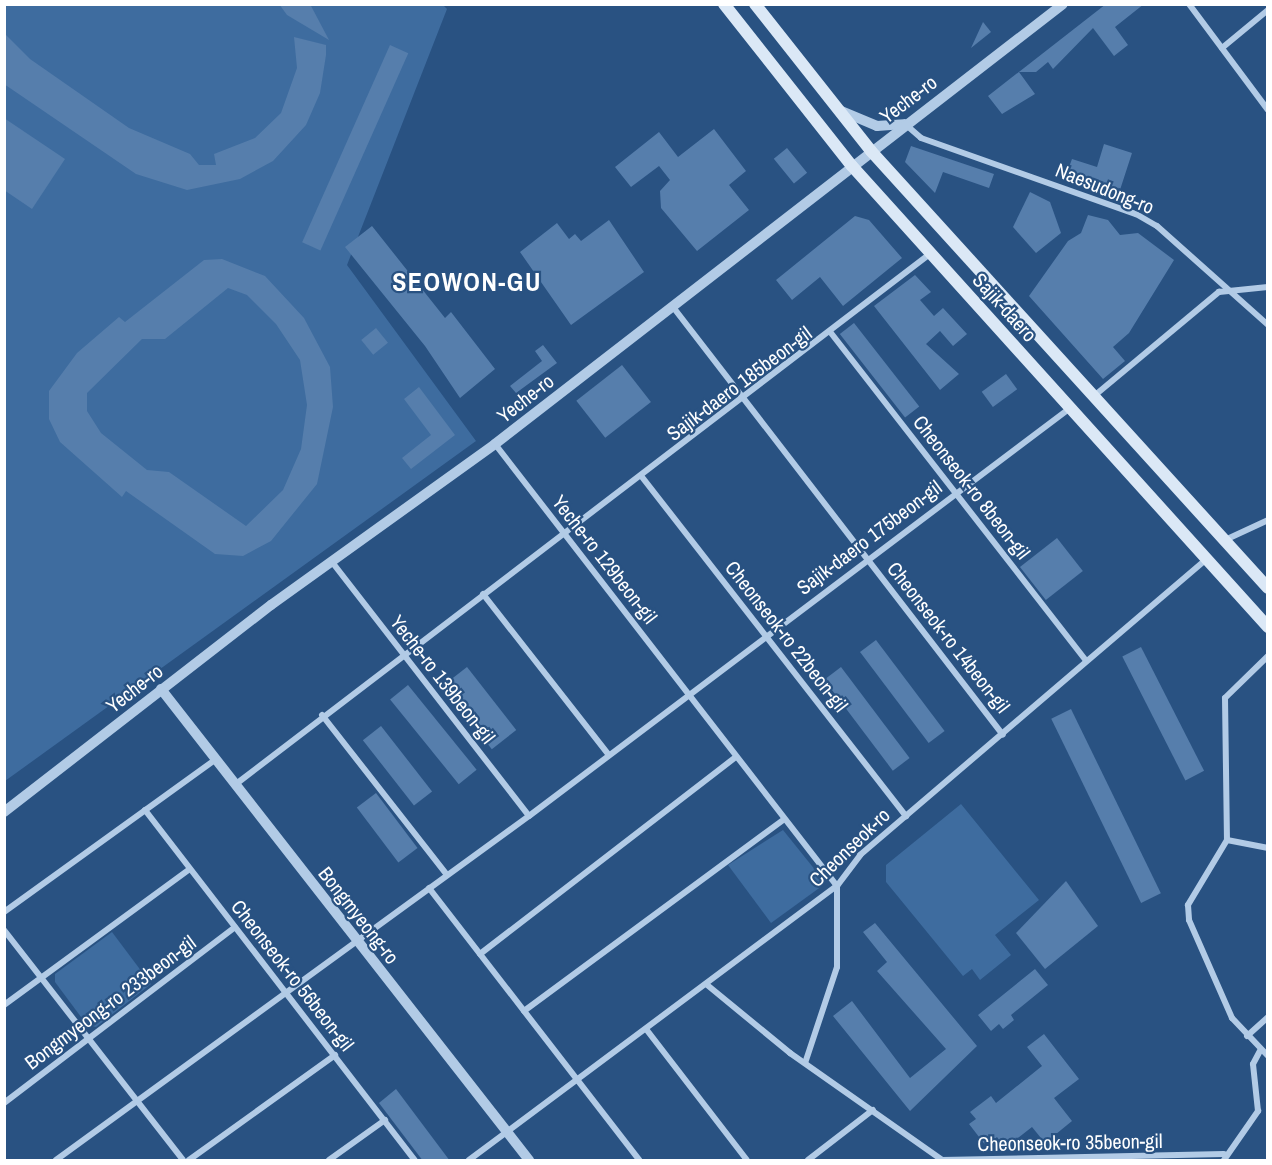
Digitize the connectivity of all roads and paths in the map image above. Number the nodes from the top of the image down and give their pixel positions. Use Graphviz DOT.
graph roads {
  1 [pos="724,4"];
  2 [pos="754,4"];
  3 [pos="1189,4"];
  4 [pos="1061,5"];
  5 [pos="1268,10"];
  6 [pos="1222,48"];
  7 [pos="837,109"];
  8 [pos="1268,110"];
  9 [pos="905,124"];
  10 [pos="871,151"];
  11 [pos="852,166"];
  12 [pos="931,253"];
  13 [pos="1268,287"];
  14 [pos="1233,291"];
  15 [pos="673,307"];
  16 [pos="1268,325"];
  17 [pos="831,333"];
  18 [pos="1094,396"];
  19 [pos="742,399"];
  20 [pos="1070,408"];
  21 [pos="495,444"];
  22 [pos="642,477"];
  23 [pos="955,493"];
  24 [pos="1268,520"];
  25 [pos="564,534"];
  26 [pos="1225,540"];
  27 [pos="868,559"];
  28 [pos="1206,559"];
  29 [pos="332,562"];
  30 [pos="1268,588"];
  31 [pos="483,594"];
  32 [pos="1268,627"];
  33 [pos="766,635"];
  34 [pos="402,653"];
  35 [pos="1268,656"];
  36 [pos="1086,661"];
  37 [pos="161,689"];
  38 [pos="689,694"];
  39 [pos="322,715"];
  40 [pos="1003,735"];
  41 [pos="608,754"];
  42 [pos="736,757"];
  43 [pos="216,759"];
  44 [pos="236,784"];
  45 [pos="145,810"];
  46 [pos="4,812"];
  47 [pos="528,816"];
  48 [pos="906,816"];
  49 [pos="784,819"];
  50 [pos="1227,840"];
  51 [pos="1268,848"];
  52 [pos="190,869"];
  53 [pos="447,875"];
  54 [pos="837,886"];
  55 [pos="429,888"];
  56 [pos="4,912"];
  57 [pos="235,927"];
  58 [pos="4,930"];
  59 [pos="354,940"];
  60 [pos="480,954"];
  61 [pos="41,977"];
  62 [pos="705,984"];
  63 [pos="284,990"];
  64 [pos="4,1005"];
  65 [pos="524,1011"];
  66 [pos="1268,1017"];
  67 [pos="646,1029"];
  68 [pos="1247,1036"];
  69 [pos="89,1038"];
  70 [pos="1260,1051"];
  71 [pos="335,1055"];
  72 [pos="1268,1056"];
  73 [pos="805,1063"];
  74 [pos="577,1080"];
  75 [pos="136,1099"];
  76 [pos="4,1103"];
  77 [pos="873,1110"];
  78 [pos="385,1120"];
  79 [pos="507,1132"];
  80 [pos="1224,1157"];
  81 [pos="1123,1159"];
  82 [pos="942,1160"];
  83 [pos="56,1161"];
  84 [pos="183,1161"];
  85 [pos="189,1161"];
  86 [pos="329,1161"];
  87 [pos="415,1161"];
  88 [pos="469,1161"];
  89 [pos="529,1161"];
  90 [pos="639,1161"];
  91 [pos="747,1161"];
  92 [pos="808,1161"];
  1 -- 11 [label="main road, Sajik-daero"];
  2 -- 7 [label="main road, Sajik-daero"];
  3 -- 6 [label="street"];
  4 -- 9 [label="street, Yeche-ro"];
  5 -- 6 [label="street"];
  6 -- 8 [label="street"];
  7 -- 9 [label="street"];
  7 -- 10 [label="main road, Sajik-daero"];
  9 -- 10 [label="street, Yeche-ro"];
  9 -- 14 [label="street, Naesudong-ro"];
  10 -- 11 [label="street, Yeche-ro"];
  10 -- 18 [label="main road, Sajik-daero"];
  11 -- 12 [label="main road, Sajik-daero"];
  11 -- 15 [label="street, Yeche-ro"];
  12 -- 17 [label="street, Sajik-daero 185beon-gil"];
  12 -- 20 [label="main road, Sajik-daero"];
  13 -- 14 [label="street"];
  14 -- 16 [label="street, Naesudong-ro"];
  14 -- 18 [label="street"];
  15 -- 19 [label="street, Cheonseok-ro 14beon-gil"];
  15 -- 21 [label="street, Yeche-ro"];
  17 -- 19 [label="street, Sajik-daero 185beon-gil"];
  17 -- 23 [label="street, Cheonseok-ro 8beon-gil"];
  18 -- 26 [label="main road, Sajik-daero"];
  19 -- 22 [label="street, Sajik-daero 185beon-gil"];
  19 -- 27 [label="street, Cheonseok-ro 14beon-gil"];
  20 -- 23 [label="street, Sajik-daero 175beon-gil"];
  20 -- 28 [label="main road, Sajik-daero"];
  21 -- 25 [label="street, Yeche-ro 129beon-gil"];
  21 -- 29 [label="street, Yeche-ro"];
  22 -- 25 [label="street, Sajik-daero 185beon-gil"];
  22 -- 33 [label="street, Cheonseok-ro 22beon-gil"];
  23 -- 27 [label="street, Sajik-daero 175beon-gil"];
  23 -- 36 [label="street, Cheonseok-ro 8beon-gil"];
  24 -- 26 [label="street"];
  25 -- 31 [label="street, Sajik-daero 185beon-gil"];
  25 -- 38 [label="street, Yeche-ro 129beon-gil"];
  26 -- 30 [label="main road, Sajik-daero"];
  27 -- 33 [label="street, Sajik-daero 175beon-gil"];
  27 -- 40 [label="street, Cheonseok-ro 14beon-gil"];
  28 -- 32 [label="main road, Sajik-daero"];
  28 -- 36 [label="street, Cheonseok-ro"];
  29 -- 34 [label="street, Yeche-ro 139beon-gil"];
  29 -- 37 [label="street, Yeche-ro"];
  31 -- 34 [label="street, Sajik-daero 185beon-gil"];
  31 -- 41 [label="street"];
  33 -- 38 [label="street, Sajik-daero 175beon-gil"];
  33 -- 48 [label="street, Cheonseok-ro 22beon-gil"];
  34 -- 39 [label="street, Sajik-daero 185beon-gil"];
  34 -- 47 [label="street, Yeche-ro 139beon-gil"];
  35 -- 50 [label="street"];
  36 -- 40 [label="street, Cheonseok-ro"];
  37 -- 43 [label="street, Bongmyeong-ro"];
  37 -- 46 [label="street, Yeche-ro"];
  38 -- 41 [label="street, Sajik-daero 175beon-gil"];
  38 -- 42 [label="street, Yeche-ro 129beon-gil"];
  39 -- 44 [label="street, Sajik-daero 185beon-gil"];
  39 -- 53 [label="street"];
  40 -- 48 [label="street, Cheonseok-ro"];
  41 -- 47 [label="street, Sajik-daero 175beon-gil"];
  42 -- 49 [label="street, Yeche-ro 129beon-gil"];
  42 -- 60 [label="street"];
  43 -- 44 [label="street, Bongmyeong-ro"];
  43 -- 45 [label="street"];
  44 -- 59 [label="street, Bongmyeong-ro"];
  45 -- 52 [label="street, Cheonseok-ro 56beon-gil"];
  45 -- 56 [label="street"];
  47 -- 53 [label="street, Sajik-daero 175beon-gil"];
  48 -- 54 [label="street, Cheonseok-ro"];
  49 -- 54 [label="street, Yeche-ro 129beon-gil"];
  49 -- 65 [label="street"];
  50 -- 51 [label="street"];
  50 -- 68 [label="street"];
  52 -- 57 [label="street, Cheonseok-ro 56beon-gil"];
  52 -- 61 [label="street"];
  53 -- 55 [label="street, Sajik-daero 175beon-gil"];
  54 -- 62 [label="street, Cheonseok-ro"];
  54 -- 73 [label="street"];
  55 -- 59 [label="street, Sajik-daero 175beon-gil"];
  55 -- 60 [label="street"];
  57 -- 63 [label="street, Cheonseok-ro 56beon-gil"];
  57 -- 69 [label="street, Bongmyeong-ro 233beon-gil"];
  58 -- 61 [label="street"];
  59 -- 63 [label="street, Sajik-daero 175beon-gil"];
  59 -- 79 [label="street, Bongmyeong-ro"];
  60 -- 65 [label="street"];
  61 -- 64 [label="street"];
  61 -- 69 [label="street"];
  62 -- 67 [label="street, Cheonseok-ro"];
  62 -- 73 [label="street, Cheonseok-ro 35beon-gil"];
  63 -- 71 [label="street, Cheonseok-ro 56beon-gil"];
  63 -- 75 [label="street, Sajik-daero 175beon-gil"];
  65 -- 74 [label="street"];
  66 -- 68 [label="street"];
  67 -- 74 [label="street, Cheonseok-ro"];
  67 -- 91 [label="street"];
  68 -- 70 [label="street"];
  69 -- 75 [label="street"];
  69 -- 76 [label="street, Bongmyeong-ro 233beon-gil"];
  70 -- 72 [label="street"];
  70 -- 80 [label="street"];
  71 -- 78 [label="street, Cheonseok-ro 56beon-gil"];
  71 -- 85 [label="street"];
  73 -- 77 [label="street, Cheonseok-ro 35beon-gil"];
  74 -- 79 [label="street, Cheonseok-ro"];
  74 -- 90 [label="street"];
  75 -- 83 [label="street, Sajik-daero 175beon-gil"];
  75 -- 84 [label="street"];
  77 -- 82 [label="street, Cheonseok-ro 35beon-gil"];
  77 -- 92 [label="street"];
  78 -- 86 [label="street"];
  78 -- 87 [label="street, Cheonseok-ro 56beon-gil"];
  79 -- 88 [label="street, Cheonseok-ro"];
  79 -- 89 [label="street, Bongmyeong-ro"];
  80 -- 81 [label="street, Cheonseok-ro 35beon-gil"];
  81 -- 82 [label="street, Cheonseok-ro 35beon-gil"];
}
